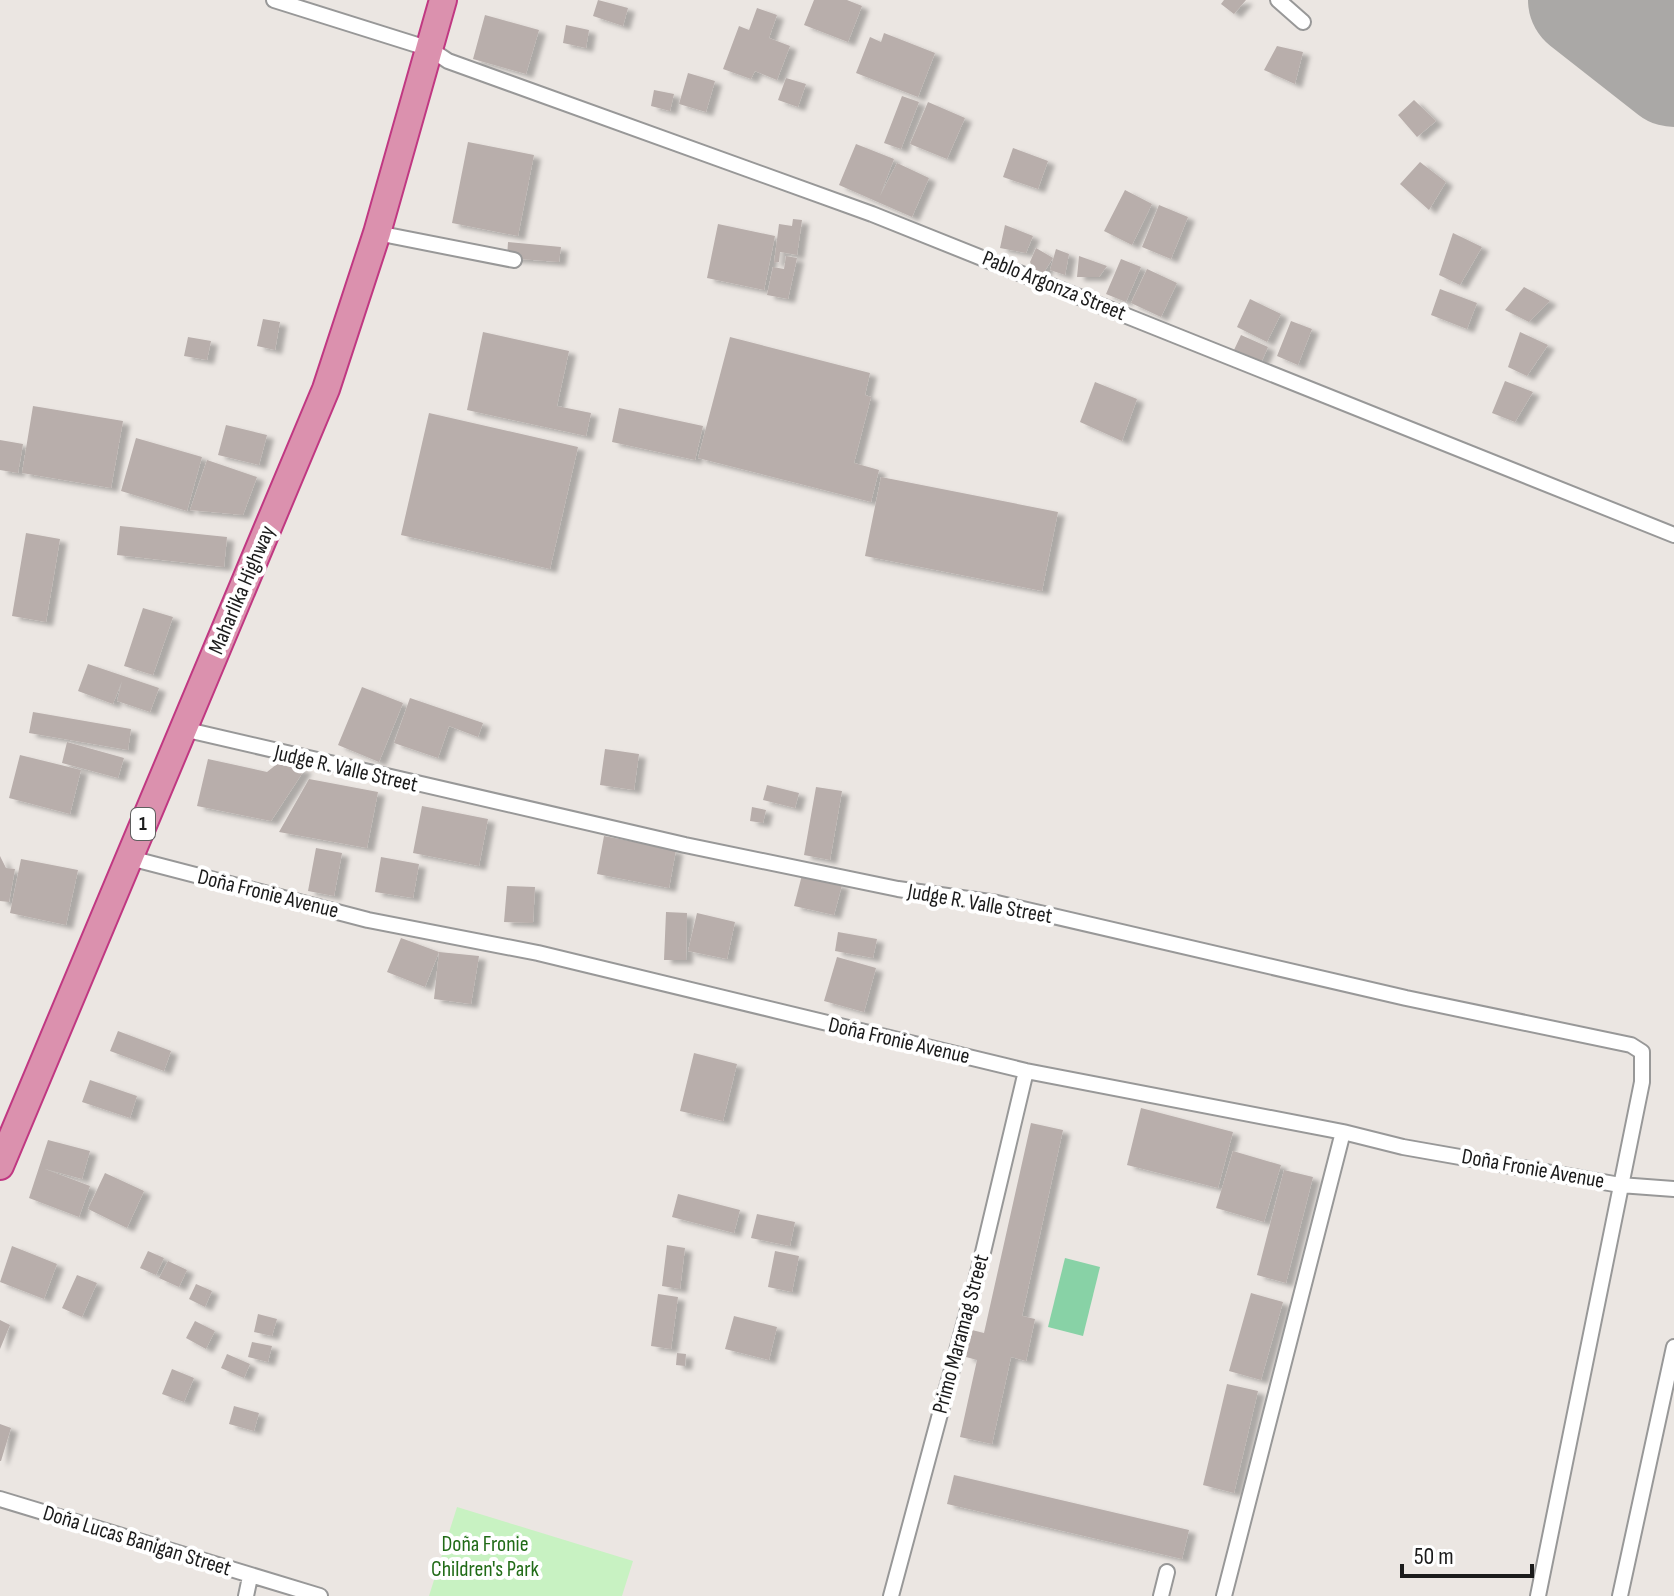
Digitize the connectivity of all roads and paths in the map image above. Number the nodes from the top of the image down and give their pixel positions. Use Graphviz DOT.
graph roads {
  1 [pos="274,0"];
  2 [pos="443,0"];
  3 [pos="1278,0"];
  4 [pos="1303,22"];
  5 [pos="430,49"];
  6 [pos="377,233"];
  7 [pos="514,260"];
  8 [pos="1674,535"];
  9 [pos="183,729"];
  10 [pos="130,858"];
  11 [pos="1026,1071"];
  12 [pos="1343,1132"];
  13 [pos="0,1166"];
  14 [pos="1620,1185"];
  15 [pos="1674,1189"];
  16 [pos="1674,1347"];
  17 [pos="0,1499"];
  18 [pos="1167,1572"];
  19 [pos="250,1577"];
  20 [pos="246,1596"];
  21 [pos="320,1596"];
  22 [pos="891,1596"];
  23 [pos="1161,1596"];
  24 [pos="1224,1596"];
  25 [pos="1538,1596"];
  26 [pos="1620,1596"];
  1 -- 5 [label="street, Pablo Argonza Street"];
  2 -- 5 [label="highway, Maharlika Highway / 1"];
  3 -- 4 [label="street"];
  5 -- 6 [label="highway, Maharlika Highway / 1"];
  5 -- 8 [label="street, Pablo Argonza Street"];
  6 -- 7 [label="street"];
  6 -- 9 [label="highway, Maharlika Highway / 1"];
  9 -- 10 [label="highway, Maharlika Highway / 1"];
  9 -- 14 [label="street, Judge R. Valle Street"];
  10 -- 11 [label="street, Doña Fronie Avenue"];
  10 -- 13 [label="highway, Maharlika Highway / 1"];
  11 -- 12 [label="street, Doña Fronie Avenue"];
  11 -- 22 [label="street, Primo Maramag Street"];
  12 -- 14 [label="street, Doña Fronie Avenue"];
  12 -- 24 [label="street"];
  14 -- 15 [label="street, Doña Fronie Avenue"];
  14 -- 25 [label="street, Judge R. Valle Street"];
  16 -- 26 [label="street"];
  17 -- 19 [label="street, Doña Lucas Banigan Street"];
  18 -- 23 [label="street"];
  19 -- 20 [label="street"];
  19 -- 21 [label="street, Doña Lucas Banigan Street"];
}
